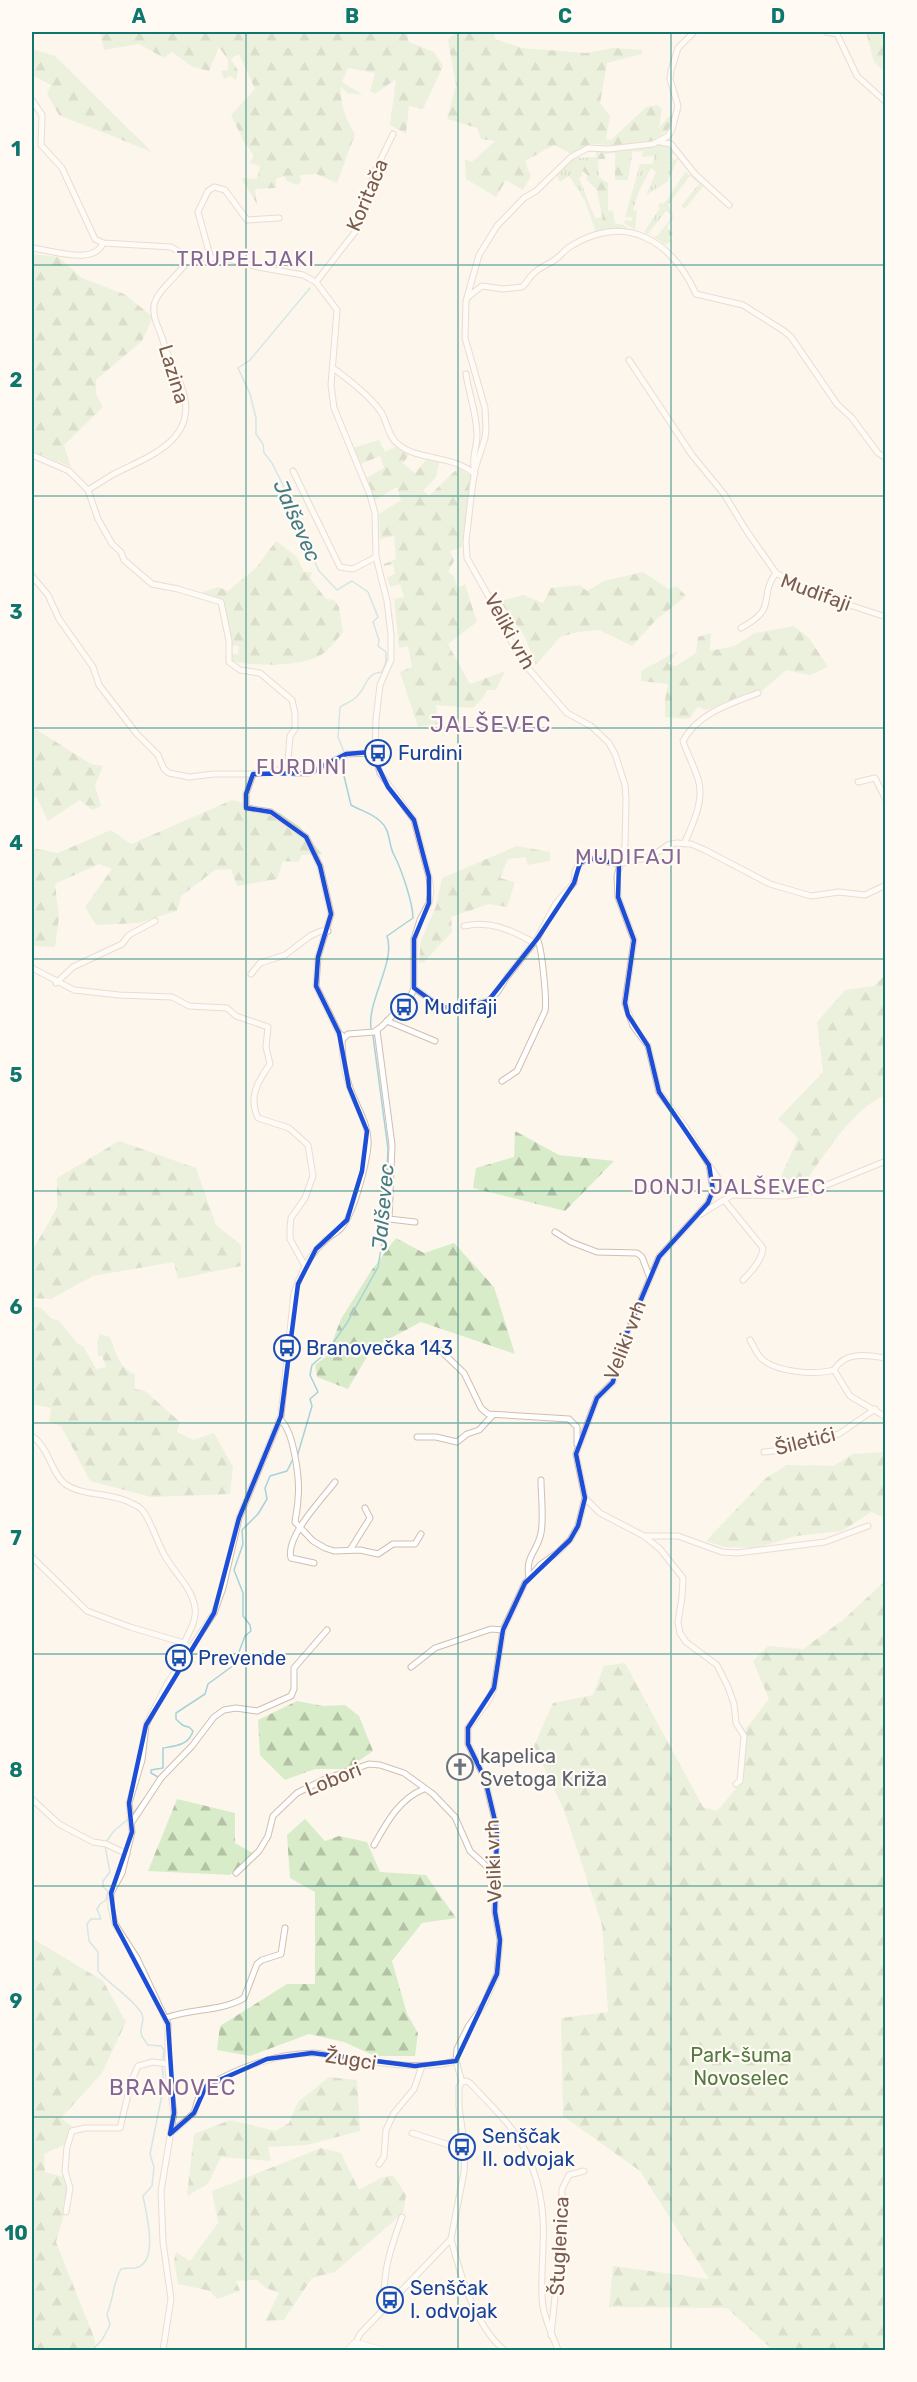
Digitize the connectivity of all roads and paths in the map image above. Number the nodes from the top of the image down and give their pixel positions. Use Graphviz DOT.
graph roads {
  1 [pos="694,32"];
  2 [pos="826,32"];
  3 [pos="837,33"];
  4 [pos="32,100"];
  5 [pos="885,102"];
  6 [pos="393,134"];
  7 [pos="658,142"];
  8 [pos="729,205"];
  9 [pos="279,218"];
  10 [pos="103,243"];
  11 [pos="32,248"];
  12 [pos="190,258"];
  13 [pos="211,259"];
  14 [pos="316,282"];
  15 [pos="466,301"];
  16 [pos="629,360"];
  17 [pos="333,368"];
  18 [pos="466,374"];
  19 [pos="32,456"];
  20 [pos="885,458"];
  21 [pos="293,471"];
  22 [pos="475,472"];
  23 [pos="88,490"];
  24 [pos="376,558"];
  25 [pos="776,573"];
  26 [pos="32,576"];
  27 [pos="885,617"];
  28 [pos="741,627"];
  29 [pos="758,693"];
  30 [pos="375,753"];
  31 [pos="287,772"];
  32 [pos="253,774"];
  33 [pos="858,782"];
  34 [pos="885,800"];
  35 [pos="684,844"];
  36 [pos="619,864"];
  37 [pos="885,885"];
  38 [pos="155,921"];
  39 [pos="464,926"];
  40 [pos="328,931"];
  41 [pos="535,941"];
  42 [pos="32,968"];
  43 [pos="251,974"];
  44 [pos="56,983"];
  45 [pos="414,988"];
  46 [pos="387,1021"];
  47 [pos="373,1032"];
  48 [pos="344,1037"];
  49 [pos="435,1041"];
  50 [pos="502,1081"];
  51 [pos="885,1161"];
  52 [pos="709,1165"];
  53 [pos="732,1195"];
  54 [pos="724,1200"];
  55 [pos="693,1219"];
  56 [pos="416,1222"];
  57 [pos="555,1232"];
  58 [pos="305,1266"];
  59 [pos="650,1278"];
  60 [pos="743,1280"];
  61 [pos="750,1340"];
  62 [pos="424,1342"];
  63 [pos="885,1358"];
  64 [pos="834,1370"];
  65 [pos="875,1409"];
  66 [pos="493,1415"];
  67 [pos="885,1417"];
  68 [pos="279,1419"];
  69 [pos="32,1436"];
  70 [pos="417,1437"];
  71 [pos="764,1452"];
  72 [pos="576,1454"];
  73 [pos="540,1480"];
  74 [pos="335,1482"];
  75 [pos="585,1498"];
  76 [pos="365,1508"];
  77 [pos="868,1526"];
  78 [pos="299,1528"];
  79 [pos="421,1534"];
  80 [pos="644,1536"];
  81 [pos="350,1550"];
  82 [pos="32,1557"];
  83 [pos="314,1563"];
  84 [pos="529,1578"];
  85 [pos="327,1630"];
  86 [pos="503,1630"];
  87 [pos="184,1642"];
  88 [pos="191,1649"];
  89 [pos="411,1667"];
  90 [pos="736,1784"];
  91 [pos="424,1789"];
  92 [pos="32,1799"];
  93 [pos="131,1819"];
  94 [pos="374,1845"];
  95 [pos="127,1854"];
  96 [pos="494,1873"];
  97 [pos="236,1874"];
  98 [pos="285,1928"];
  99 [pos="166,2018"];
  100 [pos="456,2061"];
  101 [pos="168,2064"];
  102 [pos="422,2066"];
  103 [pos="462,2082"];
  104 [pos="412,2133"];
  105 [pos="170,2134"];
  106 [pos="465,2150"];
  107 [pos="379,2164"];
  108 [pos="584,2171"];
  109 [pos="66,2212"];
  110 [pos="402,2217"];
  111 [pos="451,2239"];
  112 [pos="386,2307"];
  113 [pos="551,2335"];
  114 [pos="355,2344"];
  115 [pos="163,2350"];
  116 [pos="349,2350"];
  117 [pos="379,2350"];
  118 [pos="504,2350"];
  119 [pos="558,2350"];
  1 -- 7 [label="street"];
  2 -- 3 [label="street"];
  3 -- 5 [label="street"];
  4 -- 10 [label="street"];
  6 -- 14 [label="street, Koritača"];
  7 -- 8 [label="street"];
  7 -- 15 [label="street, Veliki vrh"];
  9 -- 13 [label="street"];
  10 -- 11 [label="street"];
  10 -- 12 [label="street"];
  12 -- 13 [label="street"];
  12 -- 23 [label="street, Lazina"];
  13 -- 14 [label="street"];
  14 -- 17 [label="street"];
  15 -- 20 [label="street"];
  15 -- 22 [label="street, Veliki vrh"];
  16 -- 25 [label="street"];
  17 -- 22 [label="street"];
  17 -- 24 [label="street"];
  18 -- 22 [label="street, Veliki vrh"];
  19 -- 23 [label="street"];
  21 -- 24 [label="street"];
  22 -- 36 [label="street, Veliki vrh"];
  23 -- 31 [label="street"];
  24 -- 30 [label="street"];
  25 -- 27 [label="street, Mudifaji"];
  25 -- 28 [label="street, Mudifaji"];
  26 -- 32 [label="street"];
  29 -- 35 [label="street"];
  30 -- 31 [label="street"];
  30 -- 45 [label="street"];
  31 -- 32 [label="street"];
  32 -- 40 [label="street"];
  33 -- 34 [label="street"];
  35 -- 36 [label="street"];
  35 -- 37 [label="street"];
  36 -- 41 [label="street"];
  36 -- 52 [label="street, Veliki vrh"];
  38 -- 44 [label="street"];
  39 -- 41 [label="street"];
  40 -- 43 [label="street"];
  40 -- 48 [label="street"];
  41 -- 45 [label="street"];
  41 -- 50 [label="street"];
  42 -- 44 [label="street"];
  44 -- 58 [label="street"];
  45 -- 46 [label="street"];
  46 -- 47 [label="street"];
  46 -- 49 [label="street"];
  47 -- 48 [label="street"];
  47 -- 56 [label="street"];
  48 -- 58 [label="street"];
  51 -- 53 [label="street"];
  52 -- 53 [label="street, Veliki vrh"];
  52 -- 55 [label="street, Veliki vrh"];
  53 -- 54 [label="street, Veliki vrh"];
  54 -- 55 [label="street, Veliki vrh"];
  54 -- 60 [label="street"];
  55 -- 59 [label="street, Veliki vrh"];
  57 -- 59 [label="street, Veliki vrh"];
  58 -- 68 [label="street"];
  59 -- 72 [label="street, Veliki vrh"];
  61 -- 64 [label="street"];
  62 -- 66 [label="street"];
  63 -- 64 [label="street"];
  64 -- 65 [label="street"];
  65 -- 67 [label="street"];
  65 -- 71 [label="street, Šiletići"];
  66 -- 70 [label="street"];
  66 -- 72 [label="street"];
  68 -- 78 [label="street"];
  68 -- 88 [label="street"];
  69 -- 87 [label="street"];
  72 -- 75 [label="street, Veliki vrh"];
  73 -- 84 [label="street"];
  74 -- 78 [label="street"];
  75 -- 80 [label="street"];
  75 -- 84 [label="street, Veliki vrh"];
  76 -- 81 [label="street"];
  77 -- 80 [label="street"];
  78 -- 81 [label="street"];
  78 -- 83 [label="street"];
  79 -- 81 [label="street"];
  80 -- 90 [label="street"];
  82 -- 87 [label="street"];
  84 -- 86 [label="street, Veliki vrh"];
  85 -- 93 [label="street"];
  86 -- 89 [label="street"];
  86 -- 96 [label="street, Veliki vrh"];
  87 -- 88 [label="street"];
  88 -- 93 [label="street"];
  91 -- 94 [label="street"];
  91 -- 96 [label="street, Lobori"];
  91 -- 97 [label="street, Lobori"];
  92 -- 95 [label="street"];
  93 -- 95 [label="street"];
  95 -- 99 [label="street"];
  96 -- 100 [label="street, Veliki vrh"];
  98 -- 99 [label="street"];
  99 -- 101 [label="street"];
  100 -- 102 [label="street, Žugci"];
  100 -- 103 [label="street"];
  101 -- 105 [label="street"];
  101 -- 109 [label="street"];
  102 -- 105 [label="street, Žugci"];
  102 -- 107 [label="street"];
  103 -- 106 [label="street"];
  103 -- 113 [label="street"];
  104 -- 106 [label="street"];
  105 -- 115 [label="street"];
  106 -- 111 [label="street"];
  108 -- 113 [label="street, Štuglenica"];
  110 -- 112 [label="street"];
  111 -- 112 [label="street"];
  111 -- 118 [label="street"];
  112 -- 114 [label="street"];
  113 -- 119 [label="street"];
  114 -- 116 [label="street"];
  114 -- 117 [label="street"];
}
